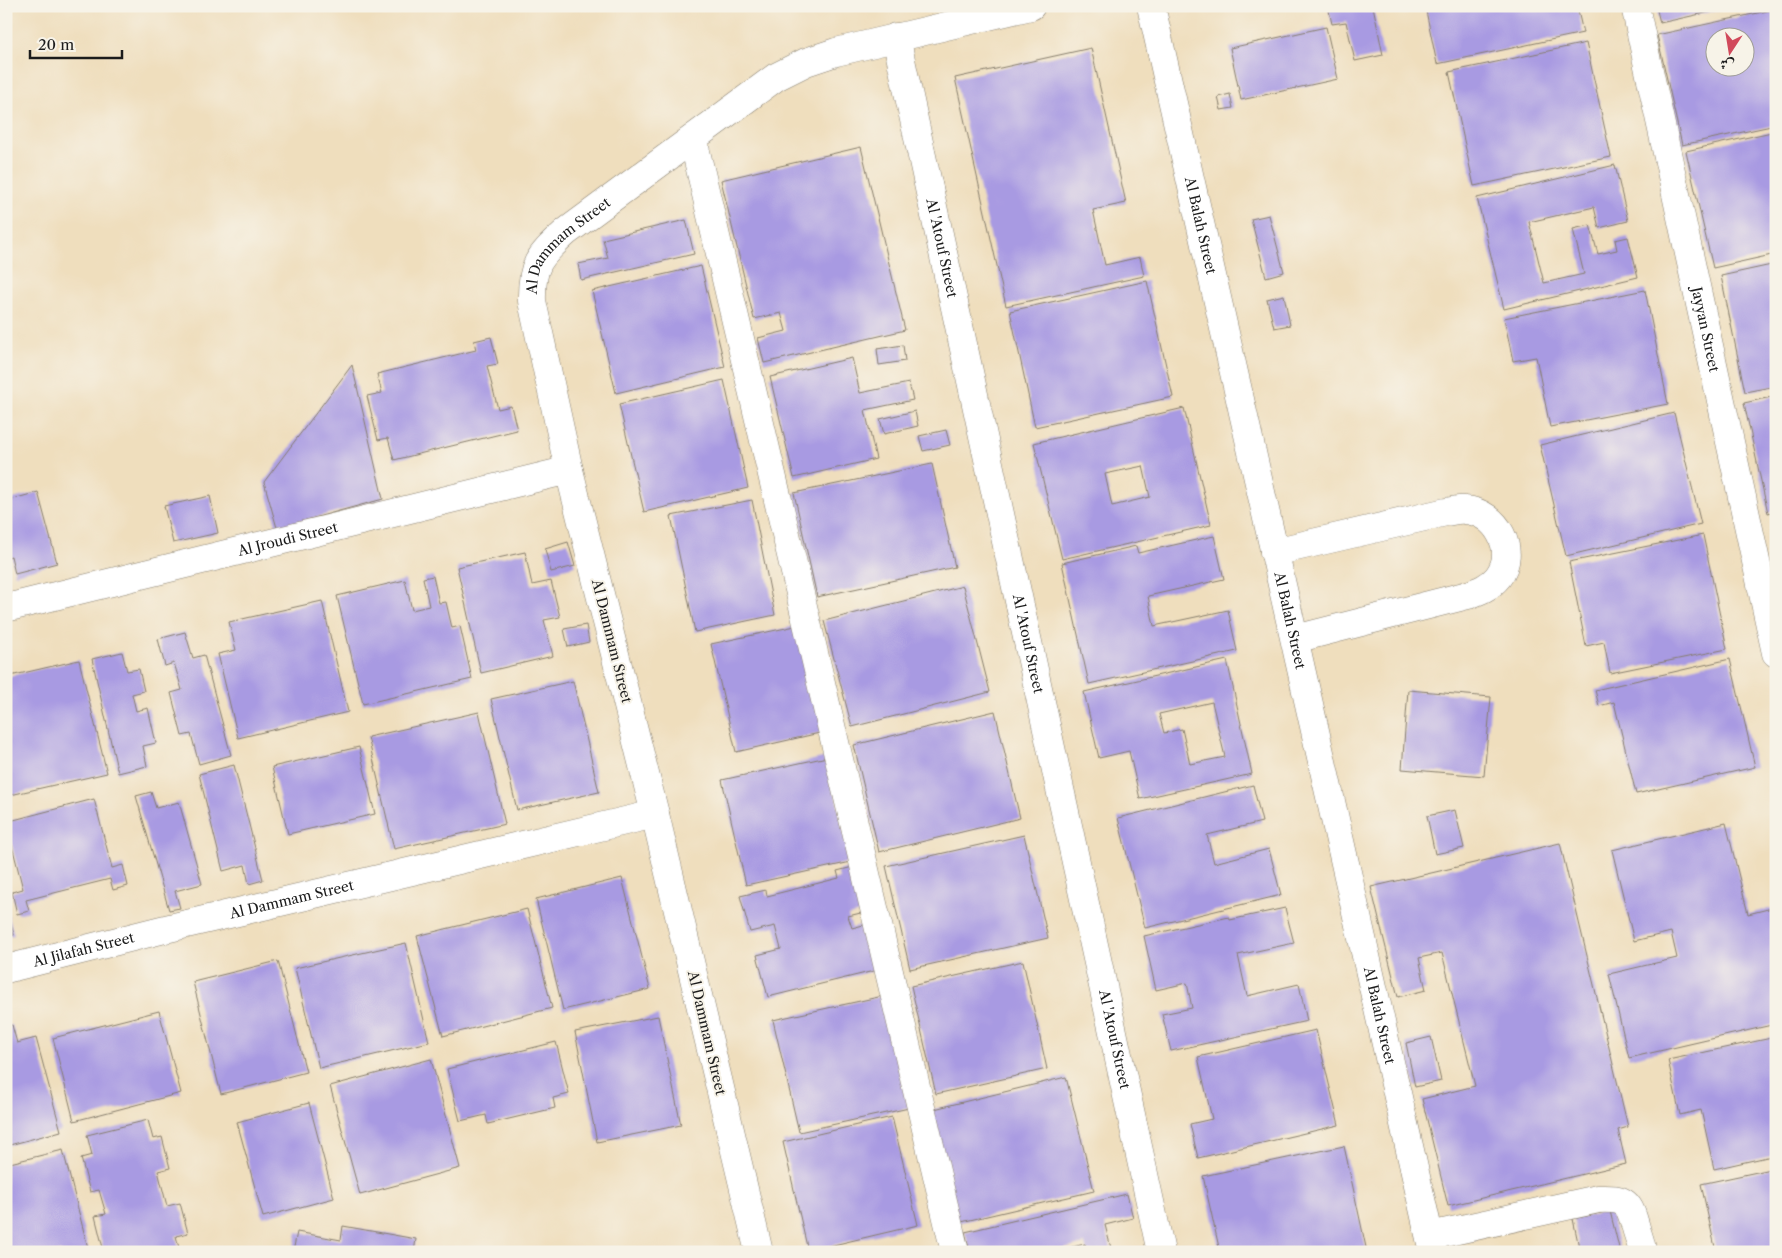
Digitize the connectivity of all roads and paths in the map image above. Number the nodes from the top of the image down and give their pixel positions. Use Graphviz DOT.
graph roads {
  1 [pos="1150,6"];
  2 [pos="1635,6"];
  3 [pos="1029,7"];
  4 [pos="896,36"];
  5 [pos="693,139"];
  6 [pos="569,470"];
  7 [pos="1274,552"];
  8 [pos="6,608"];
  9 [pos="1295,639"];
  10 [pos="1776,653"];
  11 [pos="655,814"];
  12 [pos="161,930"];
  13 [pos="6,969"];
  14 [pos="1431,1244"];
  15 [pos="759,1252"];
  16 [pos="955,1252"];
  17 [pos="1160,1252"];
  18 [pos="1642,1252"];
  1 -- 7 [label="street, Al Balah Street"];
  2 -- 10 [label="street, Jayyan Street"];
  3 -- 4 [label="street, Al Dammam Street"];
  4 -- 5 [label="street, Al Dammam Street"];
  4 -- 17 [label="street, Al 'Atouf Street"];
  5 -- 6 [label="street, Al Dammam Street"];
  5 -- 16 [label="street"];
  6 -- 8 [label="street, Al Jroudi Street"];
  6 -- 11 [label="street, Al Dammam Street"];
  7 -- 9 [label="street, Al Balah Street"];
  7 -- 9 [label="street"];
  9 -- 14 [label="street, Al Balah Street"];
  11 -- 12 [label="street, Al Dammam Street"];
  11 -- 15 [label="street, Al Dammam Street"];
  12 -- 13 [label="street, Al Jilafah Street"];
  14 -- 18 [label="street, Al Balah Street"];
}
